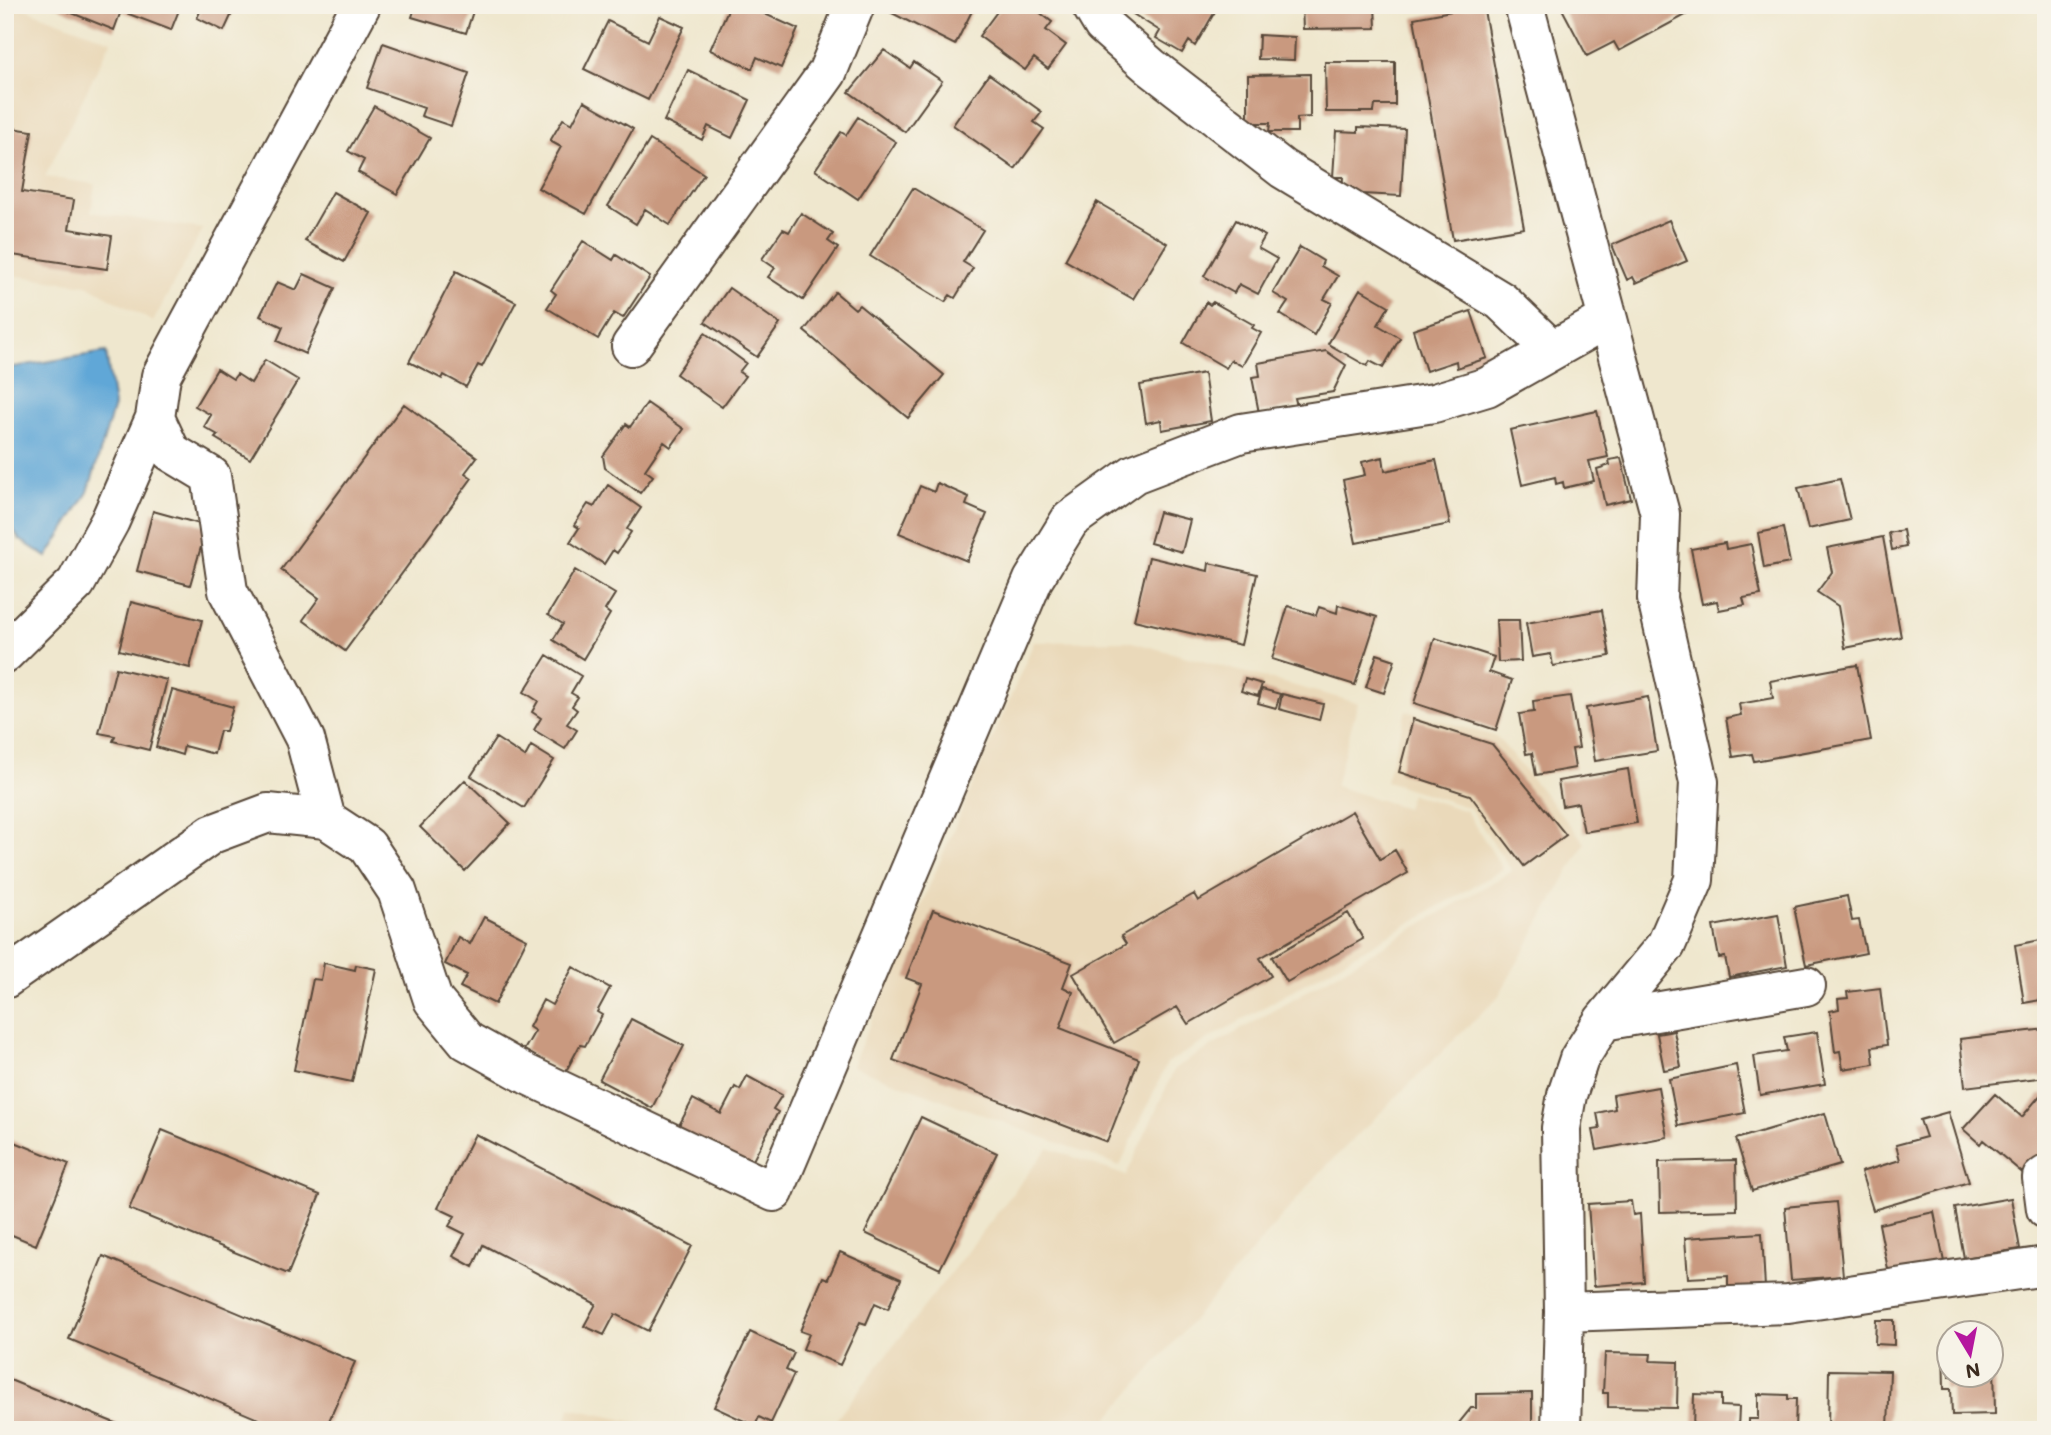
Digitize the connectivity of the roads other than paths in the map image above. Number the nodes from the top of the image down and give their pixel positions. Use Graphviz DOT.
graph roads {
  1 [pos="361,5"];
  2 [pos="855,5"];
  3 [pos="1091,5"];
  4 [pos="1524,5"];
  5 [pos="1606,320"];
  6 [pos="631,346"];
  7 [pos="1552,349"];
  8 [pos="155,418"];
  9 [pos="5,653"];
  10 [pos="326,819"];
  11 [pos="5,979"];
  12 [pos="1806,986"];
  13 [pos="1603,1021"];
  14 [pos="2046,1175"];
  15 [pos="2046,1209"];
  16 [pos="2046,1266"];
  17 [pos="1564,1312"];
  18 [pos="1561,1430"];
  1 -- 8 [label="street"];
  2 -- 6 [label="street"];
  3 -- 7 [label="street"];
  4 -- 5 [label="street"];
  5 -- 7 [label="street"];
  5 -- 13 [label="street"];
  7 -- 10 [label="street"];
  8 -- 9 [label="street"];
  8 -- 10 [label="street"];
  10 -- 11 [label="street"];
  12 -- 13 [label="street"];
  13 -- 17 [label="street"];
  14 -- 15 [label="street"];
  16 -- 17 [label="street"];
  17 -- 18 [label="street"];
}
